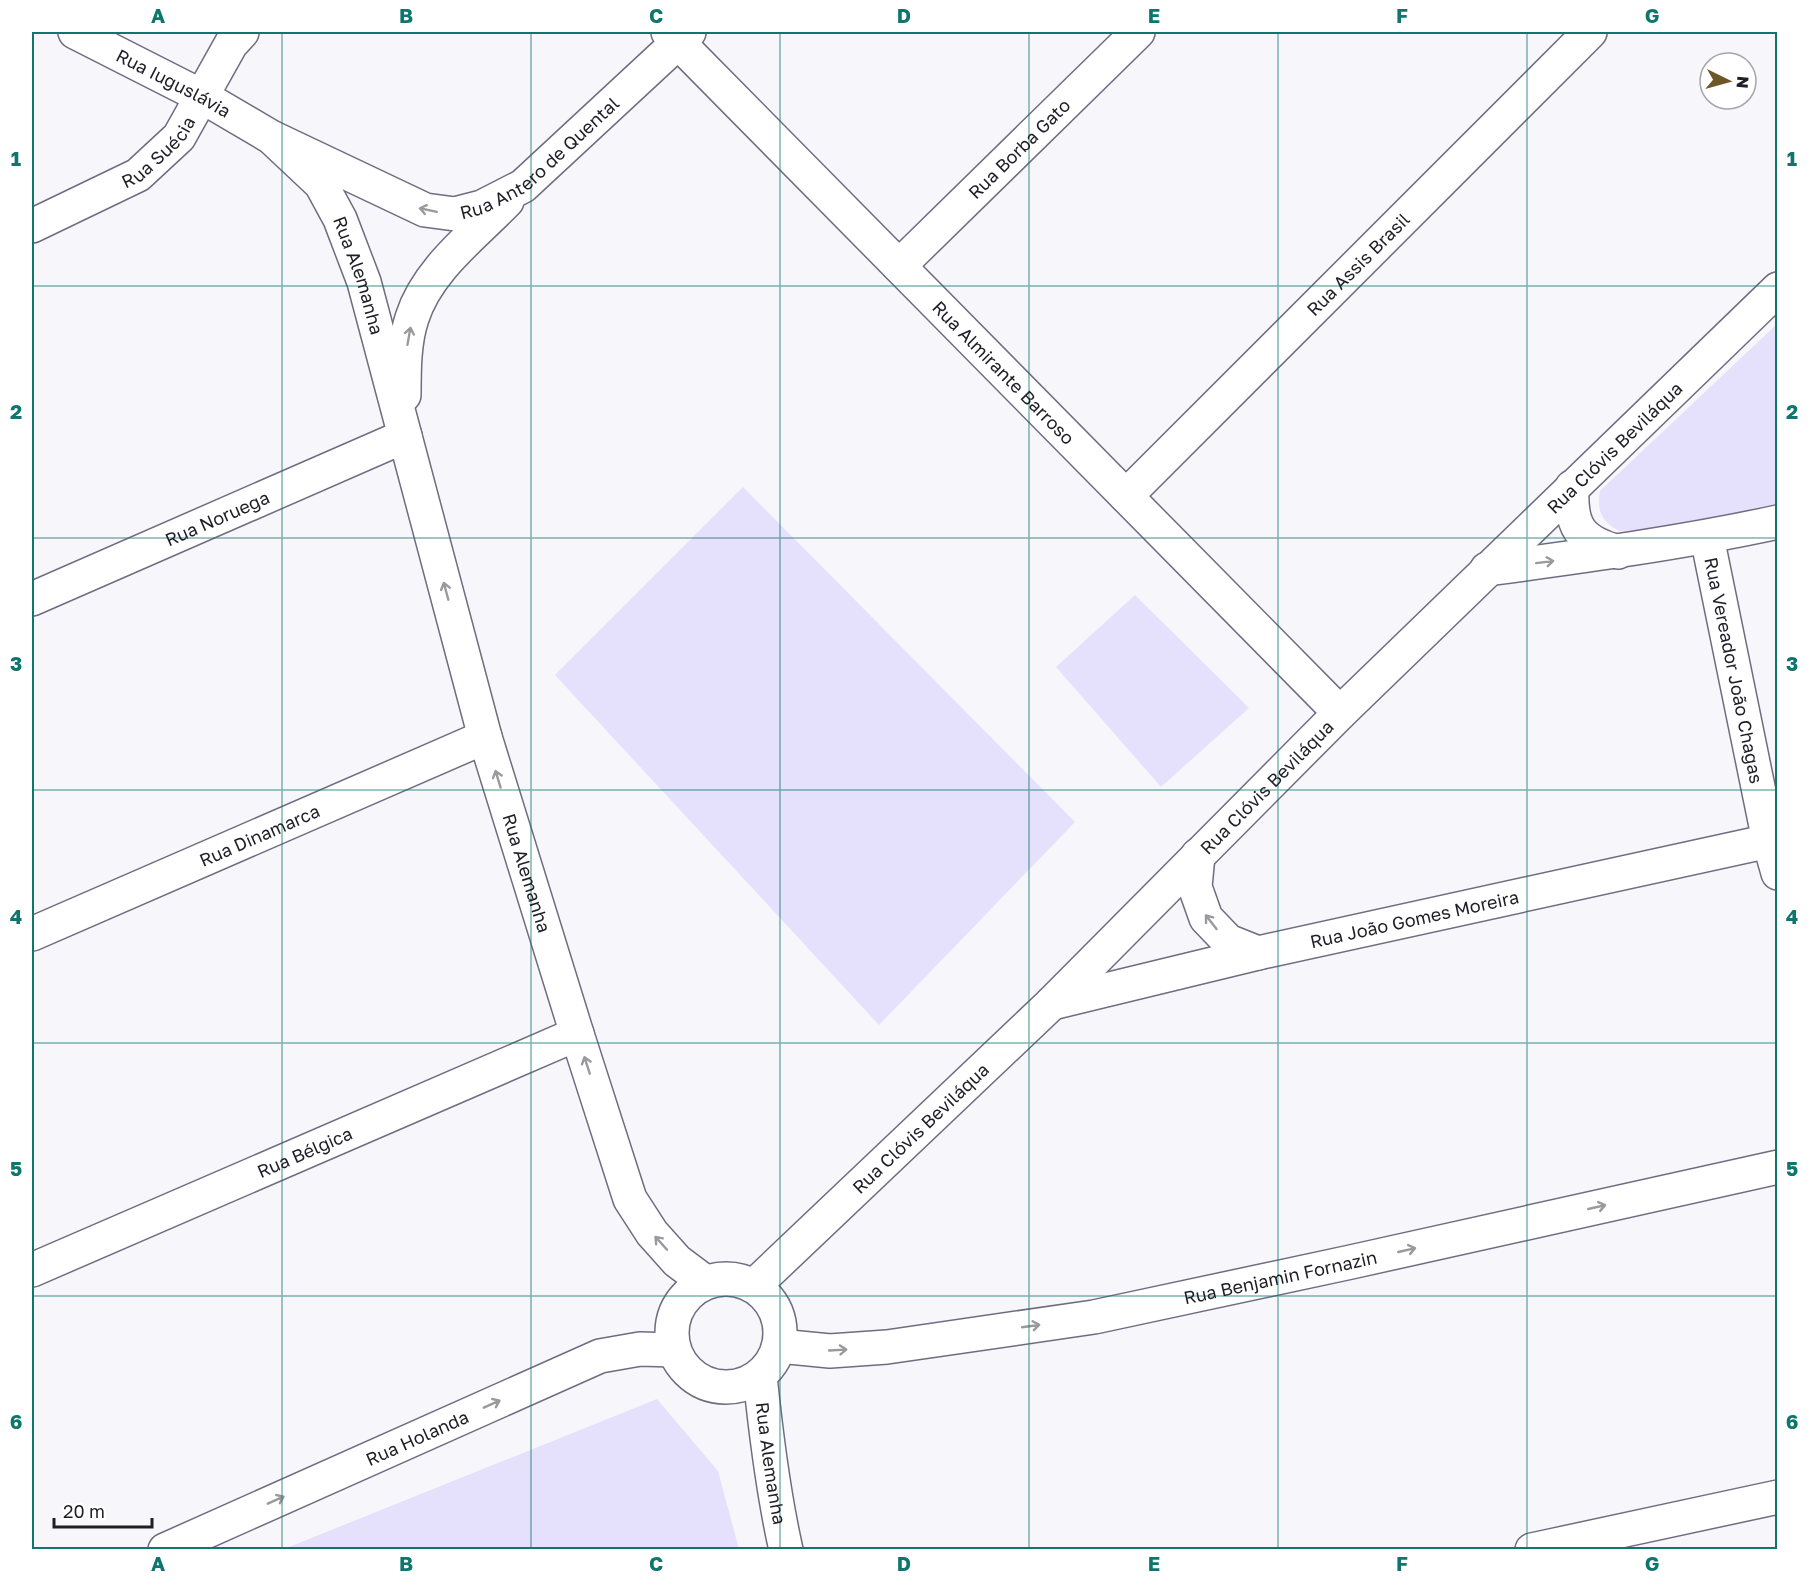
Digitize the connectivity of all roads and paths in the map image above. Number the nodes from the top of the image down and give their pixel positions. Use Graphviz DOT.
graph roads {
  1 [pos="75,32"];
  2 [pos="242,32"];
  3 [pos="1138,32"];
  4 [pos="1590,32"];
  5 [pos="678,35"];
  6 [pos="203,97"];
  7 [pos="271,137"];
  8 [pos="523,186"];
  9 [pos="32,226"];
  10 [pos="899,266"];
  11 [pos="1778,289"];
  12 [pos="405,436"];
  13 [pos="1572,487"];
  14 [pos="1126,496"];
  15 [pos="1778,522"];
  16 [pos="1707,537"];
  17 [pos="1618,552"];
  18 [pos="1486,569"];
  19 [pos="32,599"];
  20 [pos="1340,713"];
  21 [pos="485,737"];
  22 [pos="1773,840"];
  23 [pos="1198,855"];
  24 [pos="1778,873"];
  25 [pos="32,934"];
  26 [pos="1258,953"];
  27 [pos="1052,1002"];
  28 [pos="577,1034"];
  29 [pos="1778,1167"];
  30 [pos="32,1270"];
  31 [pos="705,1282"];
  32 [pos="755,1286"];
  33 [pos="779,1346"];
  34 [pos="674,1350"];
  35 [pos="760,1376"];
  36 [pos="1778,1497"];
  37 [pos="1548,1548"];
  38 [pos="165,1550"];
  39 [pos="786,1550"];
  1 -- 6 [label="street, Rua Iuguslávia"];
  2 -- 6 [label="street, Rua Suécia"];
  3 -- 10 [label="street, Rua Borba Gato"];
  4 -- 14 [label="street, Rua Assis Brasil"];
  5 -- 8 [label="street, Rua Antero de Quental"];
  5 -- 10 [label="street, Rua Almirante Barroso"];
  6 -- 7 [label="street, Rua Iuguslávia"];
  6 -- 9 [label="street, Rua Suécia"];
  8 -- 7 [label="street, Rua Antero de Quental, one-way"];
  7 -- 12 [label="street, Rua Alemanha"];
  12 -- 8 [label="street, Rua Alemanha, one-way"];
  10 -- 14 [label="street, Rua Almirante Barroso"];
  11 -- 13 [label="street, Rua Clóvis Beviláqua"];
  12 -- 19 [label="street, Rua Noruega"];
  21 -- 12 [label="street, Rua Alemanha, one-way"];
  13 -- 17 [label="street"];
  13 -- 18 [label="street, Rua Clóvis Beviláqua"];
  14 -- 20 [label="street, Rua Almirante Barroso"];
  15 -- 16 [label="street"];
  16 -- 17 [label="street"];
  16 -- 22 [label="street, Rua Vereador João Chagas"];
  18 -- 17 [label="street, one-way"];
  18 -- 20 [label="street, Rua Clóvis Beviláqua"];
  20 -- 23 [label="street, Rua Clóvis Beviláqua"];
  21 -- 25 [label="street, Rua Dinamarca"];
  28 -- 21 [label="street, Rua Alemanha, one-way"];
  22 -- 24 [label="street, Rua Vereador João Chagas"];
  22 -- 26 [label="street, Rua João Gomes Moreira"];
  26 -- 23 [label="street, one-way"];
  23 -- 27 [label="street, Rua Clóvis Beviláqua"];
  26 -- 27 [label="street, Rua João Gomes Moreira"];
  27 -- 32 [label="street, Rua Clóvis Beviláqua"];
  28 -- 30 [label="street, Rua Bélgica"];
  31 -- 28 [label="street, Rua Alemanha, one-way"];
  33 -- 29 [label="street, Rua Benjamin Fornazin, one-way"];
  31 -- 32 [label="street"];
  31 -- 34 [label="street"];
  32 -- 33 [label="street"];
  33 -- 35 [label="street"];
  34 -- 35 [label="street"];
  38 -- 34 [label="street, Rua Holanda, one-way"];
  35 -- 39 [label="street, Rua Alemanha"];
  36 -- 37 [label="street"];
}
